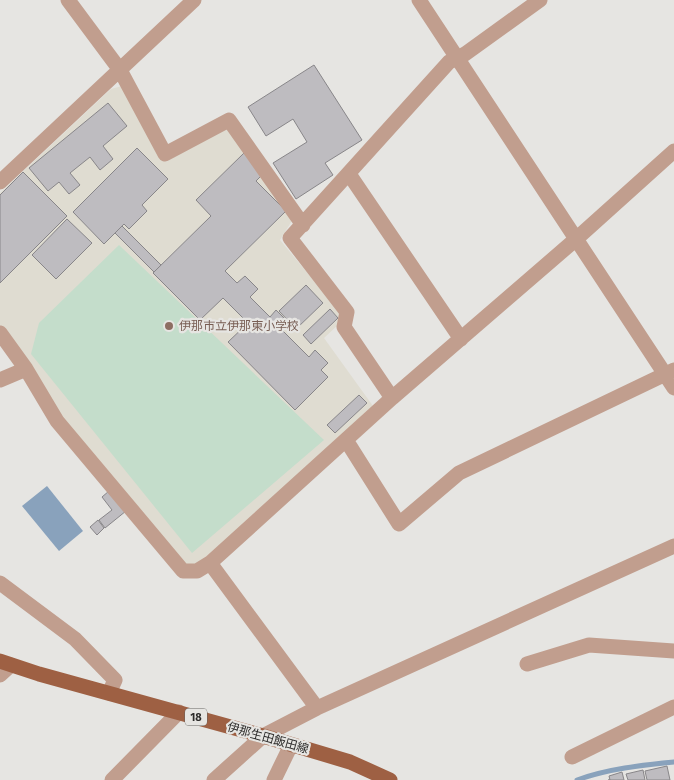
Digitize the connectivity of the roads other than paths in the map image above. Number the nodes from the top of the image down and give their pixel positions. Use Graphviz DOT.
graph roads {
  1 [pos="68,0"];
  2 [pos="194,0"];
  3 [pos="419,0"];
  4 [pos="540,0"];
  5 [pos="457,58"];
  6 [pos="120,70"];
  7 [pos="674,151"];
  8 [pos="349,174"];
  9 [pos="0,182"];
  10 [pos="303,225"];
  11 [pos="575,240"];
  12 [pos="0,333"];
  13 [pos="461,339"];
  14 [pos="26,369"];
  15 [pos="670,372"];
  16 [pos="0,380"];
  17 [pos="674,388"];
  18 [pos="392,398"];
  19 [pos="346,440"];
  20 [pos="674,546"];
  21 [pos="210,564"];
  22 [pos="0,583"];
  23 [pos="674,651"];
  24 [pos="527,664"];
  25 [pos="4,667"];
  26 [pos="110,692"];
  27 [pos="674,707"];
  28 [pos="317,708"];
  29 [pos="178,712"];
  30 [pos="263,736"];
  31 [pos="291,745"];
  32 [pos="572,758"];
  33 [pos="112,780"];
  34 [pos="214,780"];
  35 [pos="274,780"];
  36 [pos="390,780"];
  1 -- 6 [label="street"];
  2 -- 6 [label="street"];
  3 -- 5 [label="street"];
  4 -- 5 [label="street"];
  5 -- 8 [label="street"];
  5 -- 11 [label="street"];
  6 -- 9 [label="street"];
  6 -- 10 [label="street"];
  7 -- 11 [label="street"];
  8 -- 10 [label="street"];
  8 -- 13 [label="street"];
  10 -- 18 [label="street"];
  11 -- 13 [label="street"];
  11 -- 15 [label="street"];
  12 -- 14 [label="street"];
  13 -- 18 [label="street"];
  14 -- 16 [label="street"];
  14 -- 21 [label="street"];
  15 -- 17 [label="street"];
  15 -- 19 [label="street"];
  18 -- 19 [label="street"];
  19 -- 21 [label="street"];
  20 -- 28 [label="street"];
  21 -- 28 [label="street"];
  22 -- 26 [label="street"];
  23 -- 24 [label="street"];
  25 -- 26 [label="main road, 伊那生田飯田線 / 18"];
  26 -- 29 [label="main road, 伊那生田飯田線 / 18"];
  27 -- 32 [label="street"];
  28 -- 30 [label="street"];
  29 -- 30 [label="main road, 伊那生田飯田線 / 18"];
  29 -- 33 [label="street"];
  30 -- 31 [label="main road, 伊那生田飯田線 / 18"];
  30 -- 34 [label="street"];
  31 -- 35 [label="street"];
  31 -- 36 [label="main road, 伊那生田飯田線 / 18"];
}
